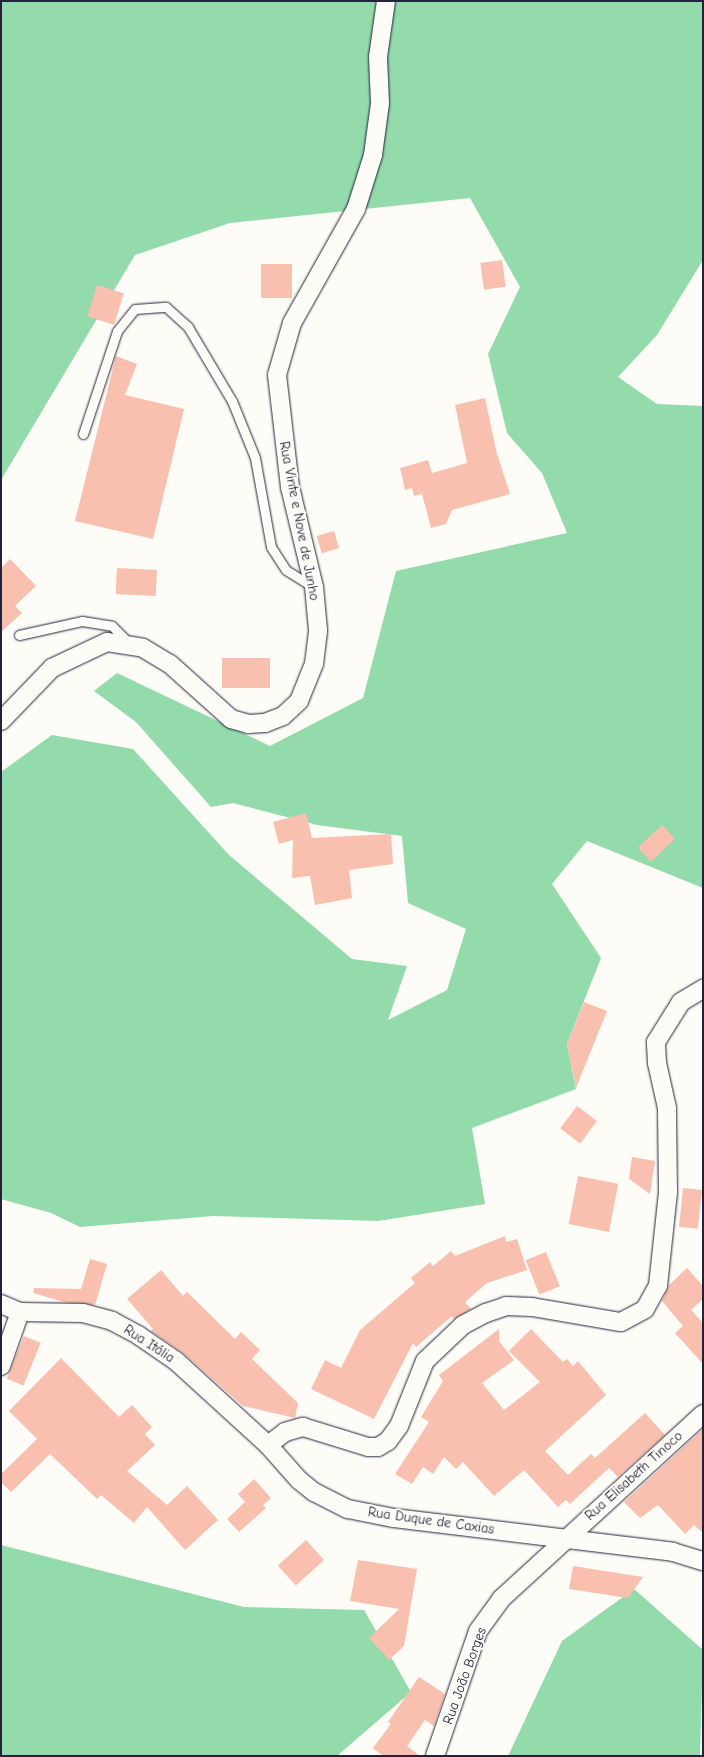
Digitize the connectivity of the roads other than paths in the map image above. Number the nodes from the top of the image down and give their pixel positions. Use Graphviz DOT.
graph roads {
  1 [pos="386,1"];
  2 [pos="83,434"];
  3 [pos="314,587"];
  4 [pos="19,635"];
  5 [pos="132,646"];
  6 [pos="1,721"];
  7 [pos="703,989"];
  8 [pos="1,1304"];
  9 [pos="20,1312"];
  10 [pos="1,1366"];
  11 [pos="703,1414"];
  12 [pos="268,1445"];
  13 [pos="566,1538"];
  14 [pos="703,1561"];
  15 [pos="435,1756"];
  1 -- 3 [label="street, Rua Vinte e Nove de Junho"];
  2 -- 3 [label="lane"];
  3 -- 5 [label="street, Rua Vinte e Nove de Junho"];
  4 -- 5 [label="lane"];
  5 -- 6 [label="street, Rua Vinte e Nove de Junho"];
  7 -- 12 [label="street"];
  8 -- 9 [label="street, Rua Itália"];
  9 -- 10 [label="street"];
  9 -- 12 [label="street, Rua Itália"];
  11 -- 13 [label="street, Rua Elisabeth Tinoco"];
  12 -- 13 [label="street, Rua Duque de Caxias"];
  13 -- 14 [label="street, Rua Duque de Caxias"];
  13 -- 15 [label="street, Rua João Borges"];
}
